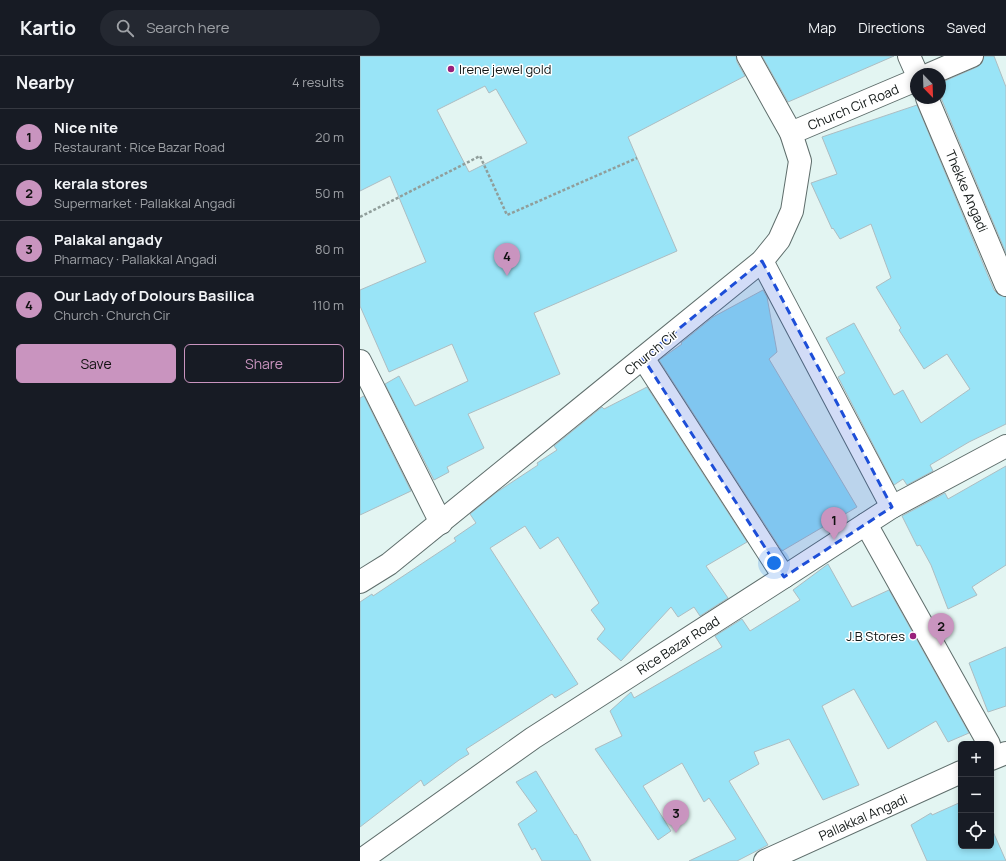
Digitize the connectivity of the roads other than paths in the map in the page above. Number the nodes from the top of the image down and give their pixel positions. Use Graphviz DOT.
graph roads {
  1 [pos="748,56"];
  2 [pos="910,56"];
  3 [pos="972,56"];
  4 [pos="915,68"];
  5 [pos="944,68"];
  6 [pos="910,83"];
  7 [pos="930,104"];
  8 [pos="791,133"];
  9 [pos="762,261"];
  10 [pos="1006,285"];
  11 [pos="643,358"];
  12 [pos="360,361"];
  13 [pos="1006,446"];
  14 [pos="892,507"];
  15 [pos="441,523"];
  16 [pos="866,524"];
  17 [pos="784,576"];
  18 [pos="360,582"];
  19 [pos="995,752"];
  20 [pos="958,773"];
  21 [pos="360,860"];
  22 [pos="765,861"];
  1 -- 8 [label="street, Church Cir"];
  2 -- 4 [label="street"];
  3 -- 5 [label="street"];
  6 -- 8 [label="street, Church Cir Road"];
  7 -- 10 [label="street, Thekke Angadi"];
  8 -- 9 [label="street, Church Cir"];
  9 -- 11 [label="street, Church Cir"];
  9 -- 14 [label="street"];
  11 -- 15 [label="street, Church Cir"];
  11 -- 17 [label="street"];
  12 -- 15 [label="street"];
  13 -- 14 [label="street, Rice Bazar Road"];
  14 -- 16 [label="street, Rice Bazar Road"];
  15 -- 18 [label="street, Church Cir"];
  16 -- 17 [label="street, Rice Bazar Road"];
  16 -- 19 [label="street"];
  17 -- 21 [label="street, Rice Bazar Road"];
  20 -- 22 [label="street, Pallakkal Angadi"];
}
